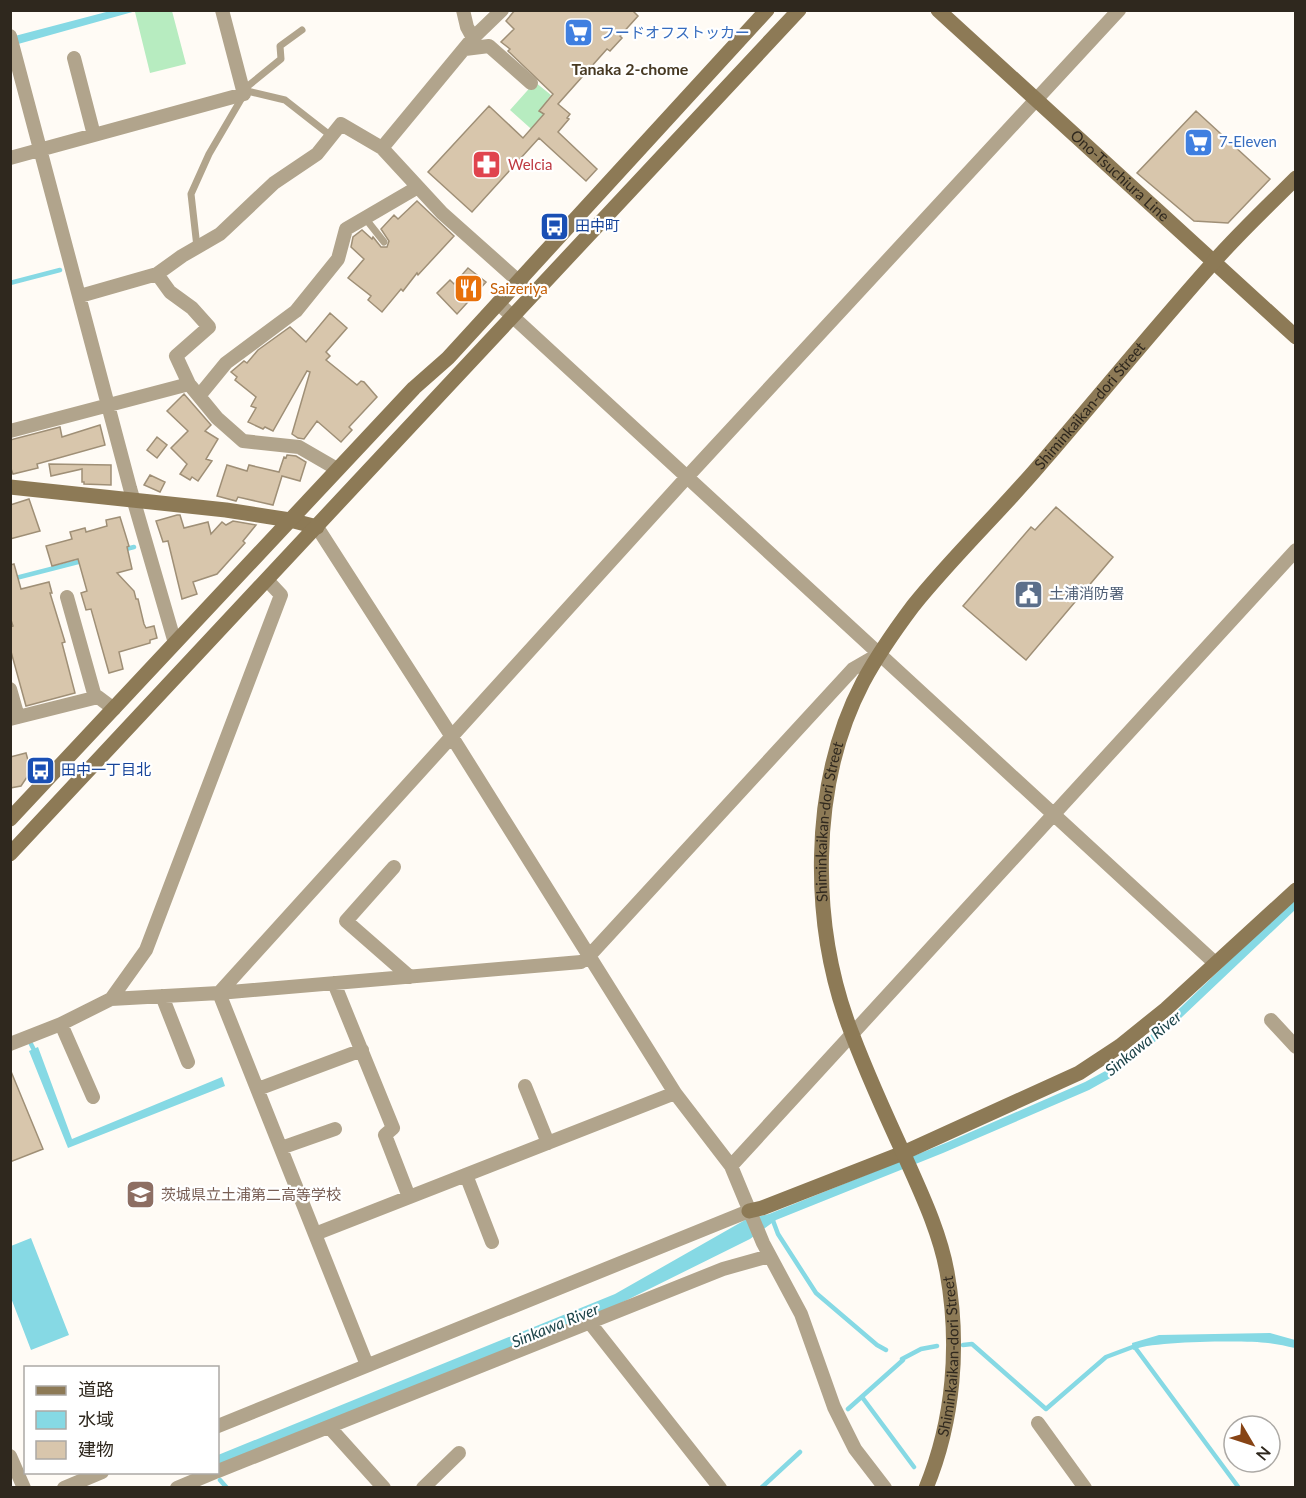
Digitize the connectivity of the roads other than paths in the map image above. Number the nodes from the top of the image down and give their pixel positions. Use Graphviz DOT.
graph roads {
  1 [pos="222,10"];
  2 [pos="463,10"];
  3 [pos="502,10"];
  4 [pos="767,10"];
  5 [pos="799,10"];
  6 [pos="938,10"];
  7 [pos="1119,10"];
  8 [pos="302,30"];
  9 [pos="10,36"];
  10 [pos="469,43"];
  11 [pos="74,58"];
  12 [pos="531,83"];
  13 [pos="244,92"];
  14 [pos="1035,101"];
  15 [pos="94,135"];
  16 [pos="331,136"];
  17 [pos="382,148"];
  18 [pos="40,150"];
  19 [pos="10,158"];
  20 [pos="1296,178"];
  21 [pos="418,187"];
  22 [pos="365,218"];
  23 [pos="384,242"];
  24 [pos="197,247"];
  25 [pos="1212,263"];
  26 [pos="157,274"];
  27 [pos="518,281"];
  28 [pos="533,294"];
  29 [pos="80,296"];
  30 [pos="498,303"];
  31 [pos="513,316"];
  32 [pos="1296,337"];
  33 [pos="189,384"];
  34 [pos="199,396"];
  35 [pos="109,406"];
  36 [pos="10,431"];
  37 [pos="338,469"];
  38 [pos="687,477"];
  39 [pos="10,487"];
  40 [pos="133,501"];
  41 [pos="290,520"];
  42 [pos="317,527"];
  43 [pos="1296,549"];
  44 [pos="267,580"];
  45 [pos="68,597"];
  46 [pos="176,643"];
  47 [pos="879,654"];
  48 [pos="10,689"];
  49 [pos="95,697"];
  50 [pos="114,709"];
  51 [pos="14,718"];
  52 [pos="452,737"];
  53 [pos="1053,814"];
  54 [pos="12,815"];
  55 [pos="10,854"];
  56 [pos="394,867"];
  57 [pos="1296,890"];
  58 [pos="589,956"];
  59 [pos="1215,963"];
  60 [pos="410,977"];
  61 [pos="334,983"];
  62 [pos="219,993"];
  63 [pos="162,996"];
  64 [pos="111,999"];
  65 [pos="1271,1020"];
  66 [pos="61,1024"];
  67 [pos="851,1033"];
  68 [pos="10,1044"];
  69 [pos="1296,1047"];
  70 [pos="362,1050"];
  71 [pos="188,1062"];
  72 [pos="525,1086"];
  73 [pos="258,1089"];
  74 [pos="675,1093"];
  75 [pos="93,1097"];
  76 [pos="335,1129"];
  77 [pos="548,1143"];
  78 [pos="281,1148"];
  79 [pos="903,1153"];
  80 [pos="731,1166"];
  81 [pos="466,1175"];
  82 [pos="409,1197"];
  83 [pos="751,1215"];
  84 [pos="315,1234"];
  85 [pos="492,1242"];
  86 [pos="769,1256"];
  87 [pos="590,1323"];
  88 [pos="367,1365"];
  89 [pos="1038,1423"];
  90 [pos="219,1426"];
  91 [pos="330,1428"];
  92 [pos="459,1453"];
  93 [pos="10,1455"];
  94 [pos="219,1471"];
  95 [pos="99,1474"];
  96 [pos="211,1474"];
  97 [pos="377,1485"];
  98 [pos="24,1488"];
  99 [pos="64,1488"];
  100 [pos="177,1488"];
  101 [pos="423,1488"];
  102 [pos="720,1488"];
  103 [pos="885,1488"];
  104 [pos="926,1488"];
  105 [pos="1085,1488"];
  1 -- 13 [label="street"];
  2 -- 10 [label="street"];
  3 -- 10 [label="street"];
  4 -- 27 [label="street"];
  5 -- 28 [label="street"];
  6 -- 14 [label="street, Ono-Tsuchiura Line"];
  7 -- 14 [label="street"];
  8 -- 13 [label="lane"];
  9 -- 18 [label="street"];
  10 -- 12 [label="street"];
  10 -- 17 [label="street"];
  11 -- 15 [label="street"];
  13 -- 15 [label="street"];
  13 -- 16 [label="lane"];
  13 -- 24 [label="lane"];
  14 -- 25 [label="street, Ono-Tsuchiura Line"];
  14 -- 38 [label="street"];
  15 -- 18 [label="street"];
  16 -- 17 [label="street"];
  16 -- 24 [label="street"];
  17 -- 21 [label="street"];
  18 -- 19 [label="street"];
  18 -- 29 [label="street"];
  20 -- 25 [label="street"];
  21 -- 22 [label="street"];
  21 -- 27 [label="street"];
  22 -- 23 [label="lane"];
  22 -- 34 [label="street"];
  24 -- 26 [label="street"];
  25 -- 32 [label="street, Ono-Tsuchiura Line"];
  25 -- 47 [label="street, Shiminkaikan-dori Street"];
  26 -- 29 [label="street"];
  26 -- 33 [label="street"];
  27 -- 28 [label="street"];
  27 -- 30 [label="street"];
  28 -- 31 [label="street"];
  29 -- 35 [label="street"];
  30 -- 31 [label="street"];
  30 -- 37 [label="street"];
  31 -- 38 [label="street"];
  31 -- 42 [label="street"];
  33 -- 34 [label="street"];
  33 -- 35 [label="street"];
  34 -- 37 [label="street"];
  35 -- 36 [label="street"];
  35 -- 40 [label="street"];
  37 -- 41 [label="street"];
  38 -- 47 [label="street"];
  38 -- 52 [label="street"];
  39 -- 40 [label="street"];
  40 -- 41 [label="street"];
  40 -- 46 [label="street"];
  41 -- 42 [label="street"];
  41 -- 46 [label="street"];
  42 -- 44 [label="street"];
  42 -- 52 [label="street"];
  43 -- 53 [label="street"];
  44 -- 55 [label="street"];
  44 -- 64 [label="street"];
  45 -- 49 [label="street"];
  46 -- 50 [label="street"];
  47 -- 53 [label="street"];
  47 -- 58 [label="street"];
  47 -- 67 [label="street, Shiminkaikan-dori Street"];
  48 -- 51 [label="street"];
  49 -- 50 [label="street"];
  49 -- 51 [label="street"];
  50 -- 54 [label="street"];
  52 -- 58 [label="street"];
  52 -- 62 [label="street"];
  53 -- 59 [label="street"];
  53 -- 67 [label="street"];
  56 -- 60 [label="street"];
  57 -- 59 [label="street"];
  58 -- 60 [label="street"];
  58 -- 74 [label="street"];
  59 -- 79 [label="street"];
  60 -- 61 [label="street"];
  61 -- 62 [label="street"];
  61 -- 70 [label="street"];
  62 -- 63 [label="street"];
  62 -- 73 [label="street"];
  63 -- 64 [label="street"];
  63 -- 71 [label="street"];
  64 -- 66 [label="street"];
  65 -- 69 [label="street"];
  66 -- 68 [label="street"];
  66 -- 75 [label="street"];
  67 -- 79 [label="street, Shiminkaikan-dori Street"];
  67 -- 80 [label="street"];
  70 -- 73 [label="street"];
  70 -- 82 [label="street"];
  72 -- 77 [label="street"];
  73 -- 78 [label="street"];
  74 -- 77 [label="street"];
  74 -- 80 [label="street"];
  76 -- 78 [label="street"];
  77 -- 81 [label="street"];
  78 -- 84 [label="street"];
  79 -- 83 [label="street"];
  79 -- 104 [label="street, Shiminkaikan-dori Street"];
  80 -- 83 [label="street"];
  81 -- 82 [label="street"];
  81 -- 85 [label="street"];
  82 -- 84 [label="street"];
  83 -- 86 [label="street"];
  83 -- 88 [label="street"];
  84 -- 88 [label="street"];
  86 -- 87 [label="street"];
  86 -- 103 [label="street"];
  87 -- 91 [label="street"];
  87 -- 102 [label="street"];
  88 -- 90 [label="street"];
  89 -- 105 [label="street"];
  91 -- 94 [label="street"];
  91 -- 97 [label="street"];
  92 -- 101 [label="street"];
  93 -- 98 [label="street"];
  95 -- 99 [label="street"];
  96 -- 100 [label="street"];
}
